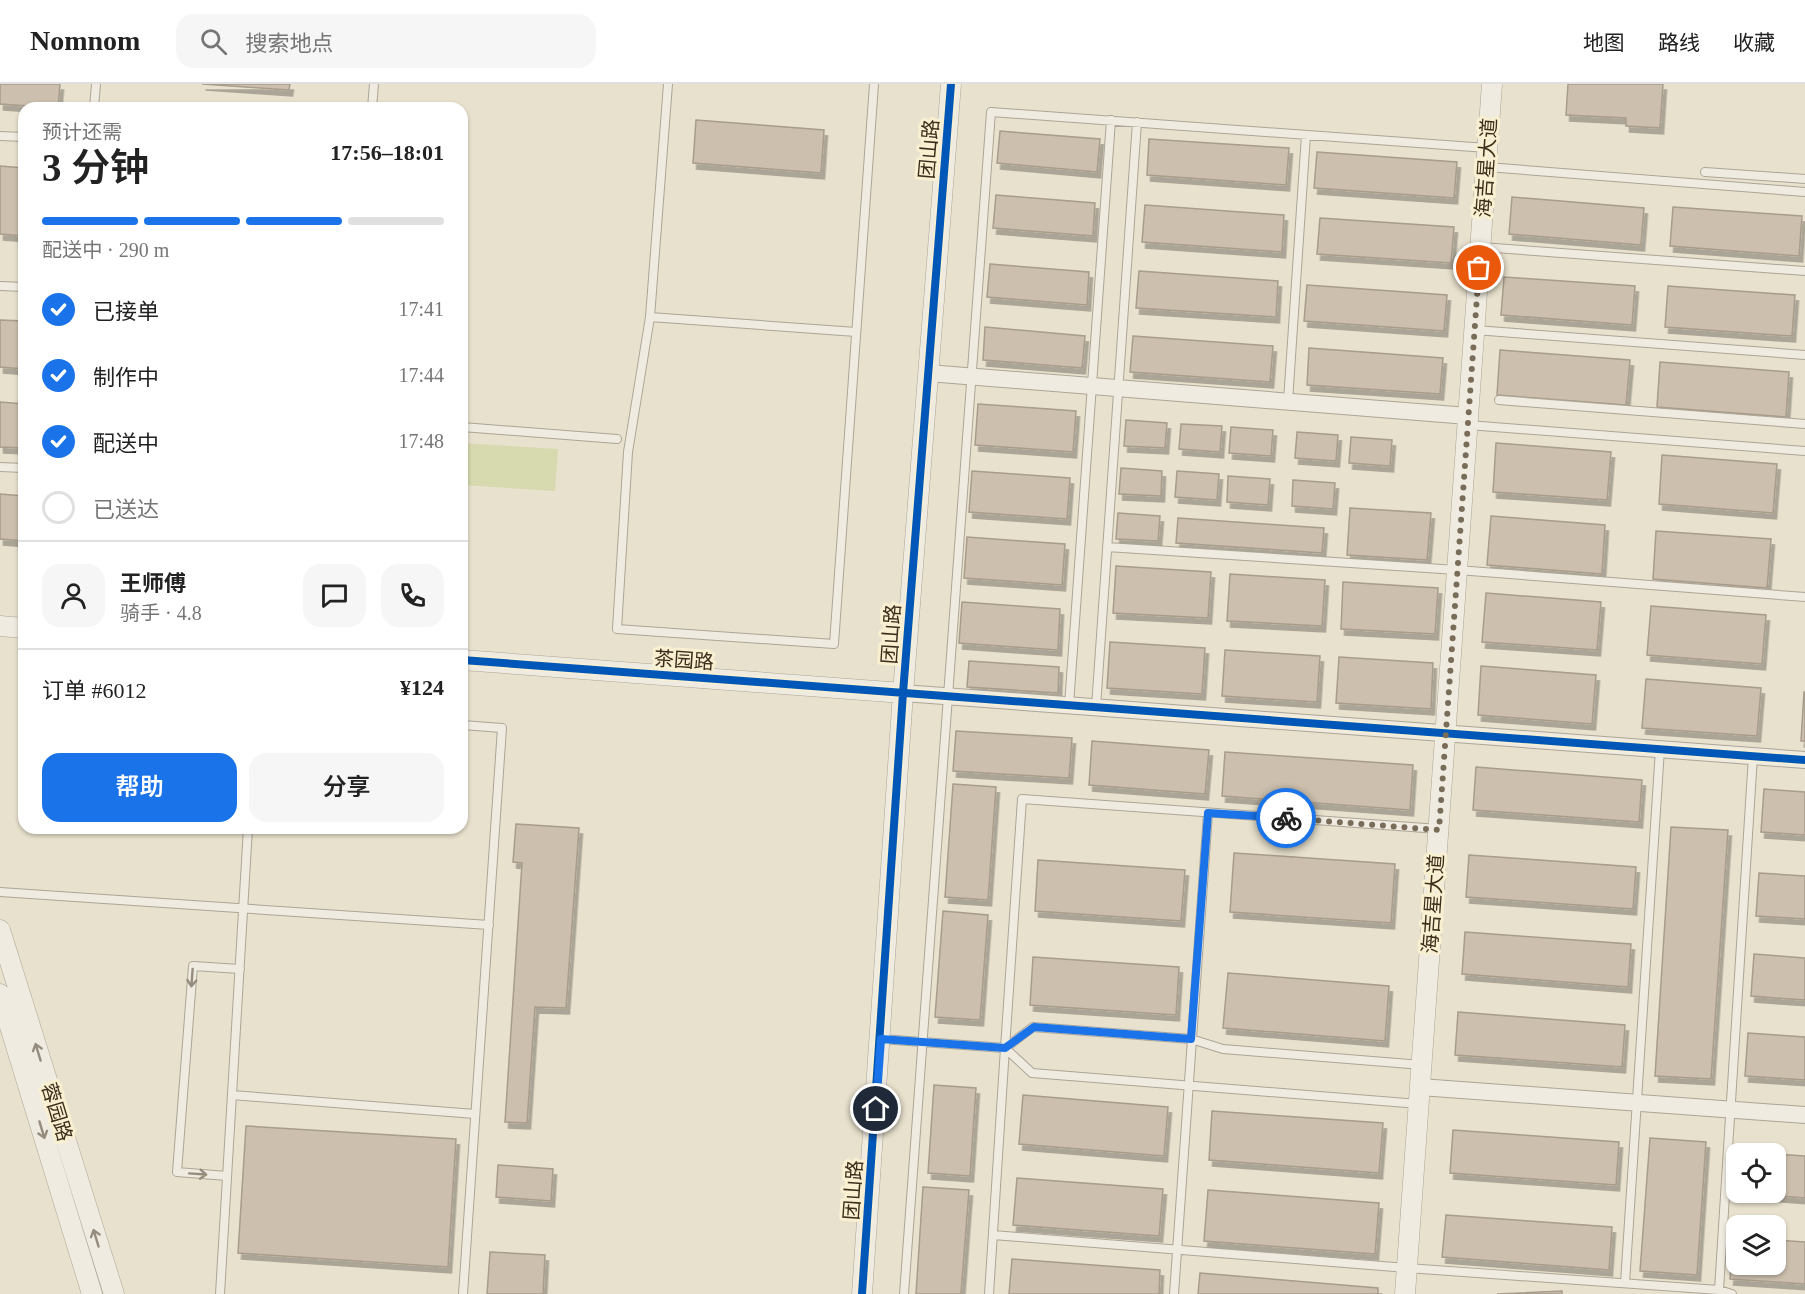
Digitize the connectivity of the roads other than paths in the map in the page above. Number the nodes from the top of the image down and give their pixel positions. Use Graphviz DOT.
graph roads {
  1 [pos="96,84"];
  2 [pos="374,84"];
  3 [pos="668,84"];
  4 [pos="874,84"];
  5 [pos="951,84"];
  6 [pos="1492,84"];
  7 [pos="94,102"];
  8 [pos="372,102"];
  9 [pos="1111,120"];
  10 [pos="1137,122"];
  11 [pos="1306,135"];
  12 [pos="0,136"];
  13 [pos="18,137"];
  14 [pos="1487,158"];
  15 [pos="1705,172"];
  16 [pos="1805,179"];
  17 [pos="1805,192"];
  18 [pos="1481,247"];
  19 [pos="1805,271"];
  20 [pos="0,285"];
  21 [pos="18,286"];
  22 [pos="650,317"];
  23 [pos="1475,330"];
  24 [pos="856,332"];
  25 [pos="1805,355"];
  26 [pos="928,373"];
  27 [pos="972,376"];
  28 [pos="1092,386"];
  29 [pos="1119,388"];
  30 [pos="1499,400"];
  31 [pos="1288,401"];
  32 [pos="1468,420"];
  33 [pos="1805,424"];
  34 [pos="468,427"];
  35 [pos="617,438"];
  36 [pos="1805,451"];
  37 [pos="0,466"];
  38 [pos="18,468"];
  39 [pos="1107,547"];
  40 [pos="1457,570"];
  41 [pos="1805,597"];
  42 [pos="0,626"];
  43 [pos="18,628"];
  44 [pos="468,660"];
  45 [pos="903,693"];
  46 [pos="949,696"];
  47 [pos="1070,705"];
  48 [pos="1096,707"];
  49 [pos="468,725"];
  50 [pos="1446,733"];
  51 [pos="1660,749"];
  52 [pos="1753,756"];
  53 [pos="1805,760"];
  54 [pos="1208,813"];
  55 [pos="1439,830"];
  56 [pos="248,834"];
  57 [pos="0,892"];
  58 [pos="243,909"];
  59 [pos="489,925"];
  60 [pos="0,930"];
  61 [pos="240,969"];
  62 [pos="0,994"];
  63 [pos="881,1039"];
  64 [pos="1191,1039"];
  65 [pos="923,1042"];
  66 [pos="1005,1048"];
  67 [pos="1422,1065"];
  68 [pos="1188,1086"];
  69 [pos="232,1095"];
  70 [pos="1420,1096"];
  71 [pos="1637,1103"];
  72 [pos="1730,1110"];
  73 [pos="476,1114"];
  74 [pos="1805,1115"];
  75 [pos="227,1176"];
  76 [pos="993,1235"];
  77 [pos="1177,1250"];
  78 [pos="1407,1268"];
  79 [pos="1624,1283"];
  80 [pos="1719,1290"];
  81 [pos="92,1294"];
  82 [pos="114,1294"];
  83 [pos="220,1294"];
  84 [pos="463,1294"];
  85 [pos="862,1294"];
  86 [pos="904,1294"];
  87 [pos="989,1294"];
  88 [pos="1174,1294"];
  89 [pos="1405,1294"];
  90 [pos="1732,1294"];
  1 -- 7 [label="lane"];
  2 -- 8 [label="lane"];
  3 -- 22 [label="lane"];
  4 -- 24 [label="lane"];
  5 -- 26 [label="street, 团山路"];
  6 -- 14 [label="street, 海吉星大道"];
  9 -- 10 [label="lane"];
  9 -- 27 [label="lane"];
  9 -- 28 [label="lane"];
  10 -- 11 [label="lane"];
  10 -- 29 [label="lane"];
  11 -- 14 [label="lane"];
  11 -- 31 [label="lane"];
  12 -- 13 [label="lane"];
  14 -- 17 [label="lane"];
  14 -- 18 [label="street, 海吉星大道"];
  15 -- 16 [label="lane"];
  18 -- 19 [label="lane"];
  18 -- 23 [label="street, 海吉星大道"];
  20 -- 21 [label="lane"];
  22 -- 24 [label="lane"];
  22 -- 24 [label="lane"];
  23 -- 25 [label="lane"];
  23 -- 32 [label="street, 海吉星大道"];
  26 -- 27 [label="street"];
  26 -- 45 [label="street, 团山路"];
  27 -- 28 [label="street"];
  27 -- 46 [label="lane"];
  28 -- 29 [label="street"];
  28 -- 47 [label="lane"];
  29 -- 31 [label="street"];
  29 -- 39 [label="lane"];
  30 -- 33 [label="lane"];
  31 -- 32 [label="street"];
  32 -- 36 [label="lane"];
  32 -- 40 [label="street, 海吉星大道"];
  34 -- 35 [label="lane"];
  37 -- 38 [label="lane"];
  39 -- 40 [label="lane"];
  39 -- 48 [label="lane"];
  40 -- 41 [label="lane"];
  40 -- 50 [label="street, 海吉星大道"];
  42 -- 43 [label="street"];
  44 -- 45 [label="street, 茶园路"];
  45 -- 46 [label="street"];
  45 -- 63 [label="street, 团山路"];
  46 -- 47 [label="street"];
  46 -- 65 [label="lane"];
  47 -- 48 [label="street"];
  48 -- 50 [label="street"];
  49 -- 59 [label="lane"];
  50 -- 51 [label="street"];
  50 -- 55 [label="street, 海吉星大道"];
  51 -- 52 [label="street"];
  51 -- 71 [label="lane"];
  52 -- 53 [label="street"];
  52 -- 72 [label="lane"];
  54 -- 55 [label="lane"];
  54 -- 64 [label="lane"];
  54 -- 66 [label="lane"];
  55 -- 67 [label="street, 海吉星大道"];
  56 -- 58 [label="lane"];
  57 -- 58 [label="lane"];
  58 -- 59 [label="lane"];
  58 -- 61 [label="lane"];
  59 -- 73 [label="lane"];
  82 -- 60 [label="street, 蓉园路, one-way"];
  61 -- 69 [label="lane"];
  61 -- 75 [label="lane, one-way"];
  62 -- 81 [label="street, 蓉园路, one-way"];
  63 -- 65 [label="lane"];
  63 -- 85 [label="street, 团山路"];
  64 -- 66 [label="lane"];
  64 -- 67 [label="lane"];
  64 -- 68 [label="lane"];
  65 -- 66 [label="lane"];
  65 -- 86 [label="lane"];
  66 -- 68 [label="lane"];
  66 -- 76 [label="lane"];
  67 -- 70 [label="street, 海吉星大道"];
  68 -- 70 [label="lane"];
  68 -- 77 [label="lane"];
  69 -- 73 [label="lane"];
  69 -- 75 [label="lane"];
  70 -- 71 [label="street"];
  70 -- 78 [label="street, 海吉星大道"];
  71 -- 72 [label="street"];
  71 -- 79 [label="lane"];
  72 -- 74 [label="street"];
  72 -- 80 [label="lane"];
  73 -- 84 [label="lane"];
  75 -- 83 [label="lane"];
  76 -- 77 [label="lane"];
  76 -- 87 [label="lane"];
  77 -- 78 [label="lane"];
  77 -- 88 [label="lane"];
  78 -- 79 [label="lane"];
  78 -- 89 [label="street, 海吉星大道"];
  79 -- 80 [label="lane"];
  80 -- 90 [label="lane"];
}
